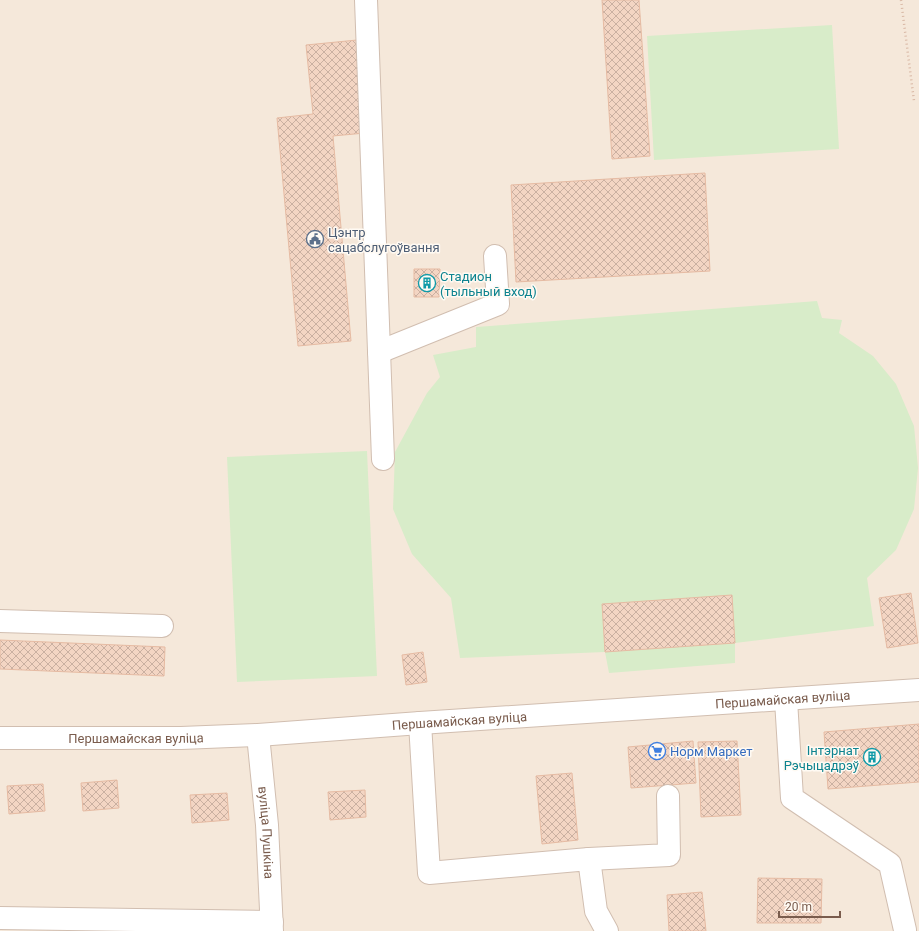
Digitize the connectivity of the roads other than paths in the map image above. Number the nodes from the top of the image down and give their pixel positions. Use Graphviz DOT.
graph roads {
  1 [pos="366,0"];
  2 [pos="495,256"];
  3 [pos="379,352"];
  4 [pos="383,459"];
  5 [pos="0,621"];
  6 [pos="162,626"];
  7 [pos="919,690"];
  8 [pos="786,700"];
  9 [pos="420,723"];
  10 [pos="258,735"];
  11 [pos="0,738"];
  12 [pos="668,796"];
  13 [pos="589,859"];
  14 [pos="0,918"];
  15 [pos="272,927"];
  16 [pos="905,930"];
  17 [pos="606,931"];
  1 -- 3 [label="street"];
  2 -- 3 [label="street"];
  3 -- 4 [label="street"];
  5 -- 6 [label="street"];
  7 -- 8 [label="street, Першамайская вуліца"];
  8 -- 9 [label="street, Першамайская вуліца"];
  8 -- 16 [label="street"];
  9 -- 10 [label="street, Першамайская вуліца"];
  9 -- 13 [label="street"];
  10 -- 11 [label="street, Першамайская вуліца"];
  10 -- 15 [label="street, вуліца Пушкіна"];
  12 -- 13 [label="street"];
  13 -- 17 [label="street"];
  14 -- 15 [label="street"];
}
